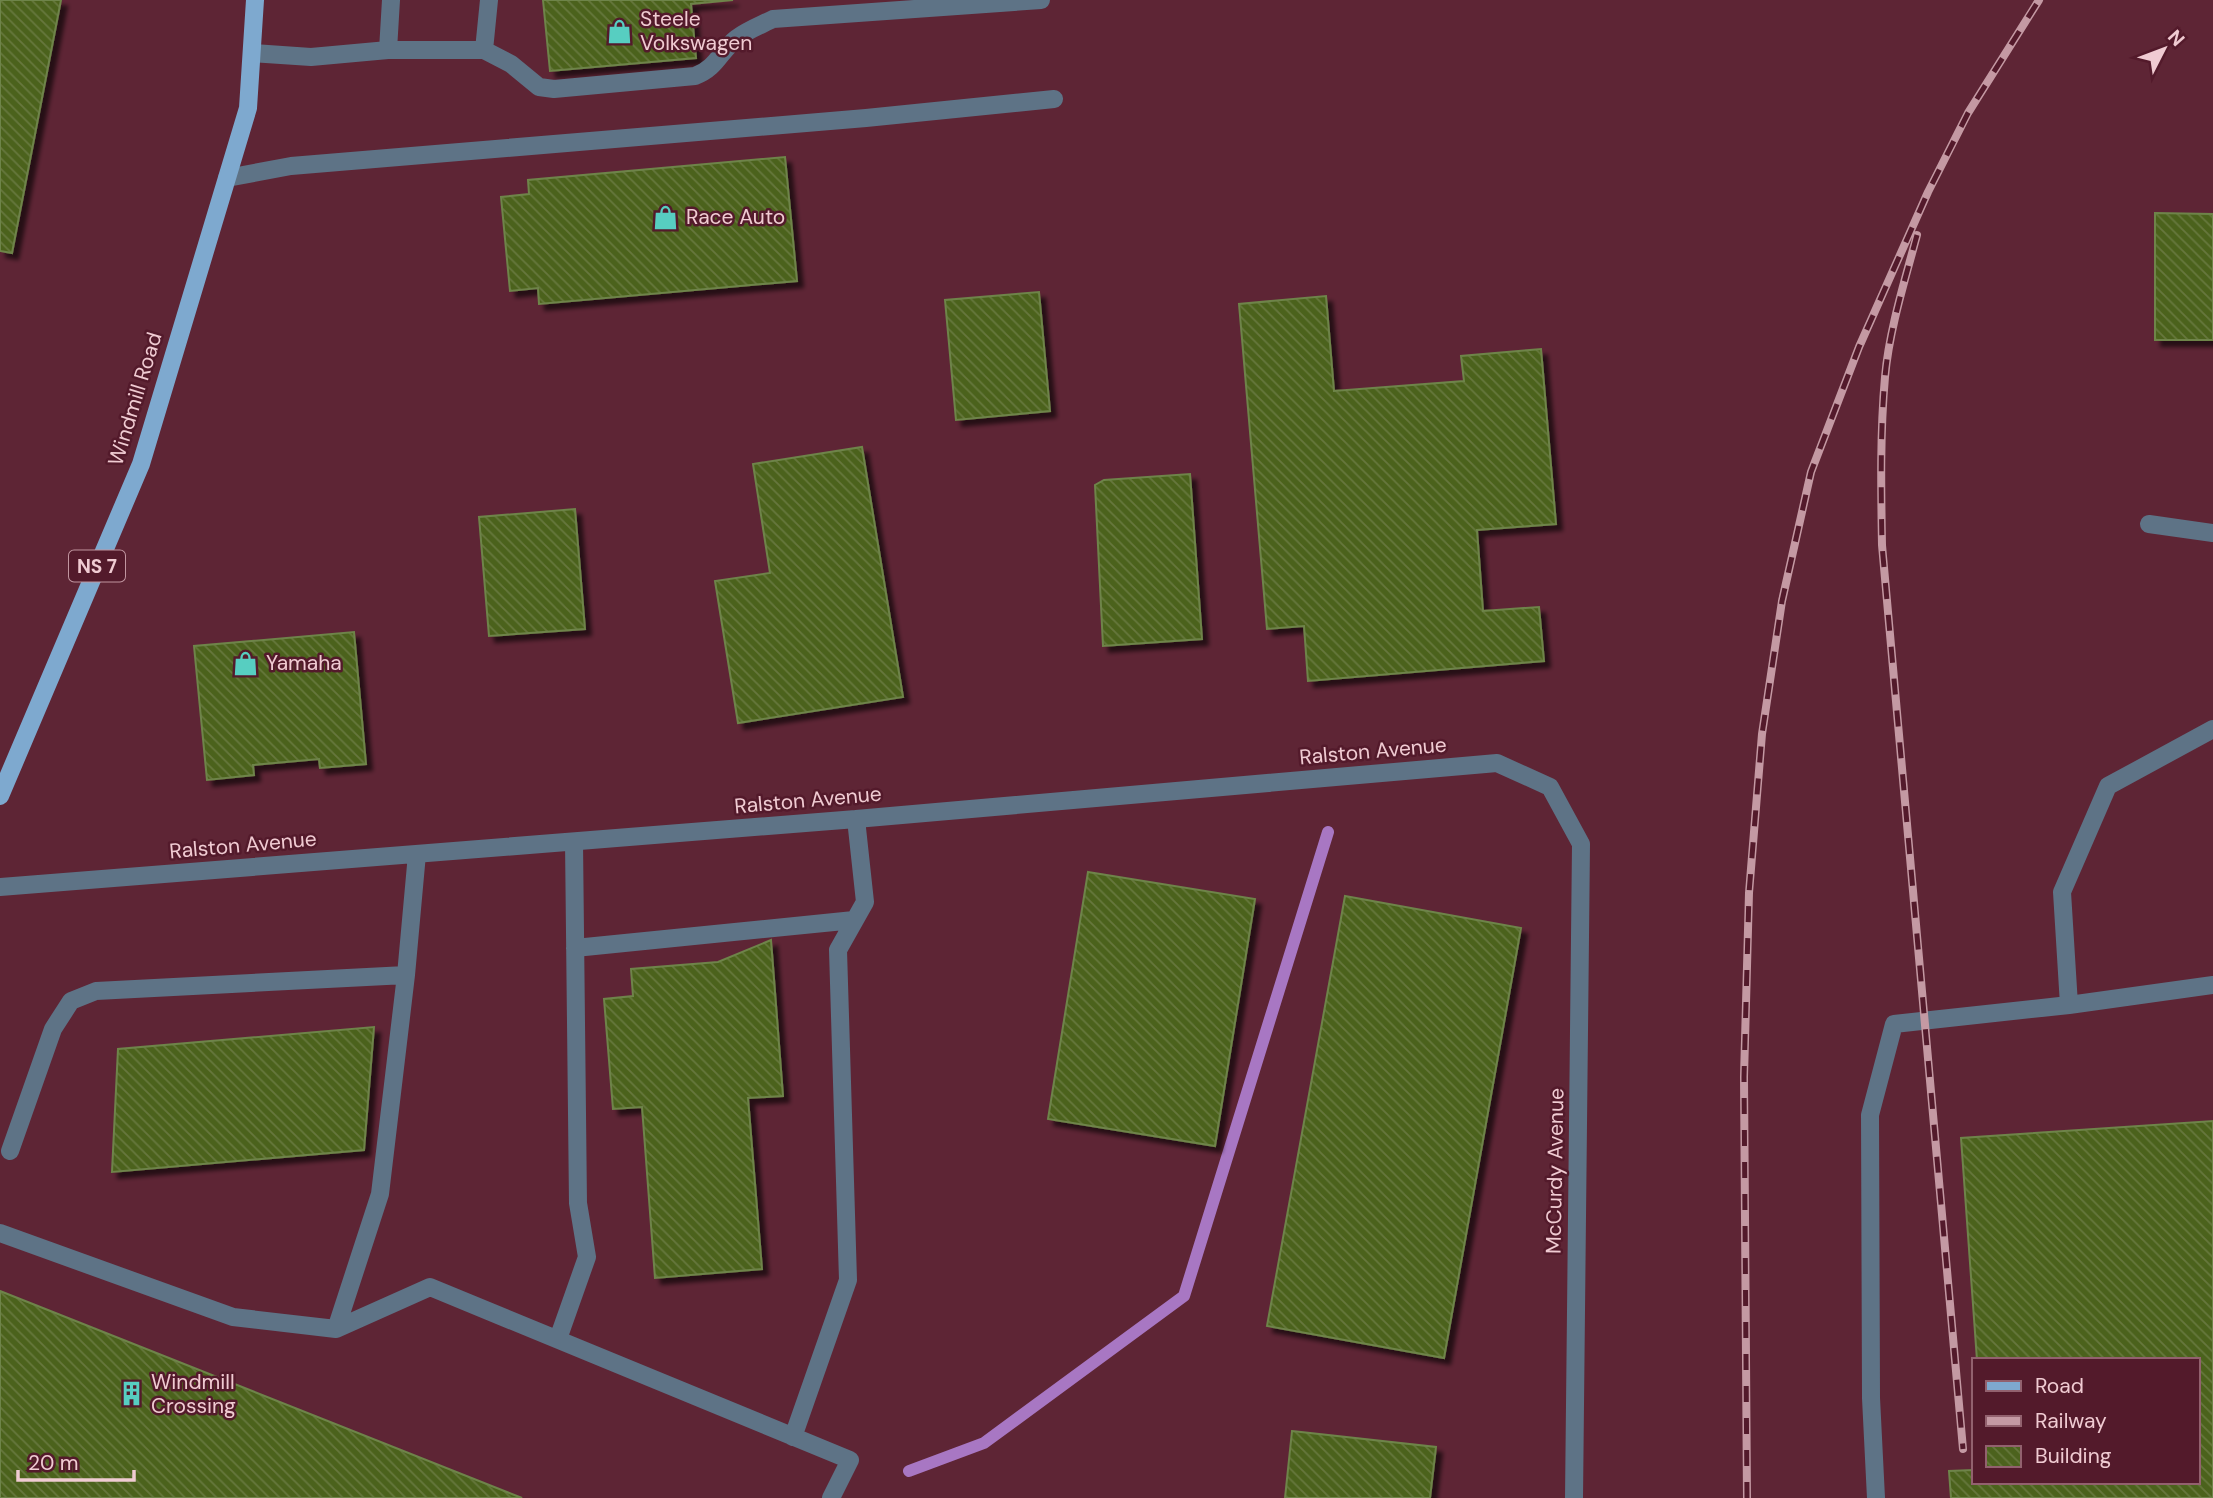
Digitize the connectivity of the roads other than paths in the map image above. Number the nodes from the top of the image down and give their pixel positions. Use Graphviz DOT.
graph roads {
  1 [pos="256,0"];
  2 [pos="391,0"];
  3 [pos="489,0"];
  4 [pos="1041,0"];
  5 [pos="388,50"];
  6 [pos="484,50"];
  7 [pos="252,53"];
  8 [pos="1054,99"];
  9 [pos="227,177"];
  10 [pos="2149,524"];
  11 [pos="2213,533"];
  12 [pos="2213,729"];
  13 [pos="0,796"];
  14 [pos="856,819"];
  15 [pos="574,842"];
  16 [pos="1581,844"];
  17 [pos="417,854"];
  18 [pos="0,887"];
  19 [pos="854,920"];
  20 [pos="575,948"];
  21 [pos="406,975"];
  22 [pos="2213,985"];
  23 [pos="2069,1004"];
  24 [pos="10,1151"];
  25 [pos="0,1233"];
  26 [pos="336,1329"];
  27 [pos="558,1339"];
  28 [pos="793,1437"];
  29 [pos="831,1498"];
  30 [pos="1574,1498"];
  31 [pos="1876,1498"];
  1 -- 7 [label="main road, Windmill Road / NS 7"];
  2 -- 5 [label="street"];
  3 -- 6 [label="street"];
  4 -- 6 [label="street"];
  5 -- 6 [label="street"];
  5 -- 7 [label="street"];
  7 -- 9 [label="main road, Windmill Road / NS 7"];
  8 -- 9 [label="street"];
  9 -- 13 [label="main road, Windmill Road / NS 7"];
  10 -- 11 [label="street"];
  12 -- 23 [label="street"];
  14 -- 15 [label="street, Ralston Avenue"];
  14 -- 16 [label="street, Ralston Avenue"];
  14 -- 19 [label="street"];
  15 -- 17 [label="street, Ralston Avenue"];
  15 -- 20 [label="street"];
  16 -- 30 [label="street, McCurdy Avenue"];
  17 -- 18 [label="street, Ralston Avenue"];
  17 -- 21 [label="street"];
  19 -- 20 [label="street"];
  19 -- 28 [label="street"];
  20 -- 27 [label="street"];
  21 -- 24 [label="street"];
  21 -- 26 [label="street"];
  22 -- 23 [label="street"];
  23 -- 31 [label="street"];
  25 -- 26 [label="street"];
  26 -- 27 [label="street"];
  27 -- 28 [label="street"];
  28 -- 29 [label="street"];
}
